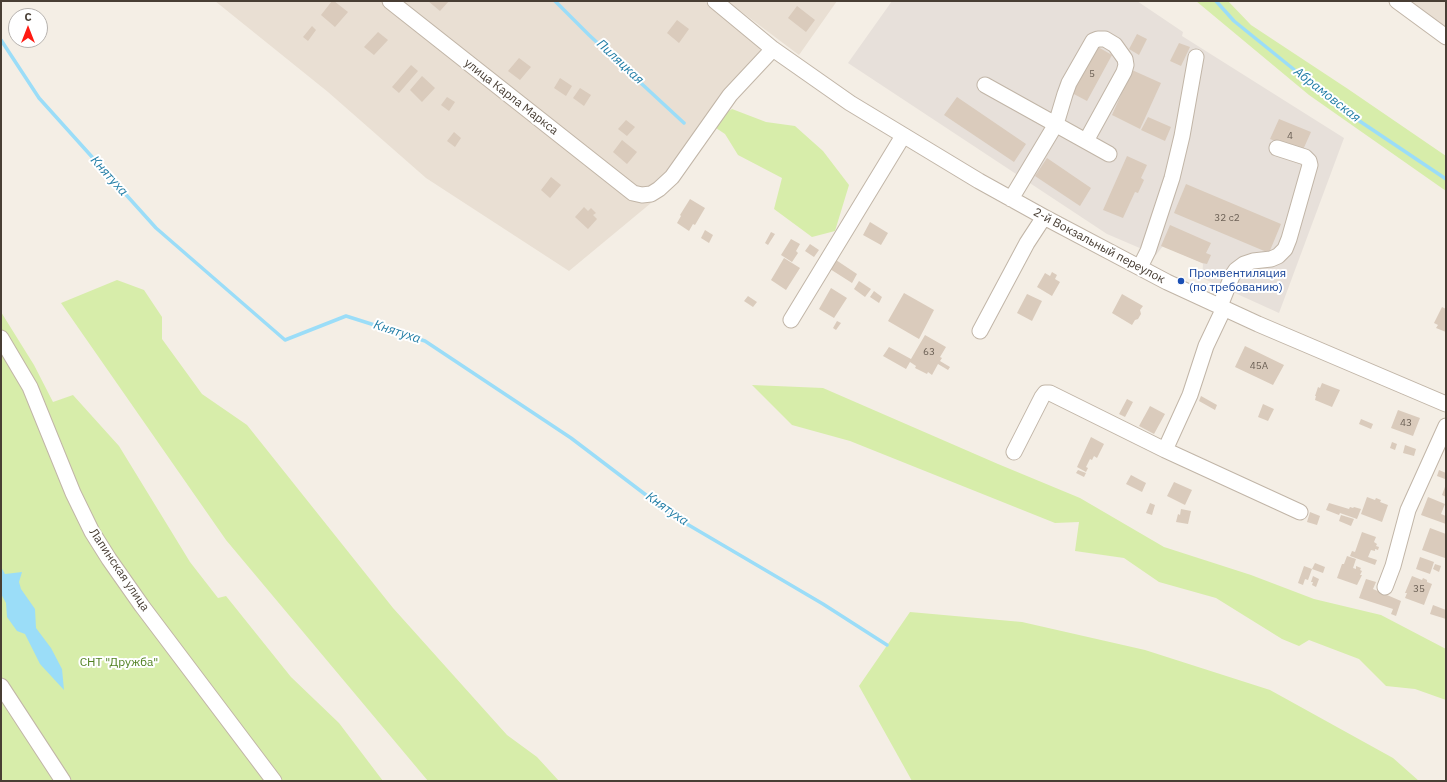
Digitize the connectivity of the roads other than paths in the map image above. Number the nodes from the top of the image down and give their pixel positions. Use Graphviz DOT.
graph roads {
  1 [pos="390,1"];
  2 [pos="715,1"];
  3 [pos="1397,1"];
  4 [pos="1446,37"];
  5 [pos="773,49"];
  6 [pos="1196,57"];
  7 [pos="985,85"];
  8 [pos="1056,124"];
  9 [pos="903,136"];
  10 [pos="1086,141"];
  11 [pos="1278,148"];
  12 [pos="1109,154"];
  13 [pos="1012,199"];
  14 [pos="1044,217"];
  15 [pos="1140,267"];
  16 [pos="1222,307"];
  17 [pos="790,320"];
  18 [pos="980,331"];
  19 [pos="1,338"];
  20 [pos="1446,404"];
  21 [pos="1446,426"];
  22 [pos="1165,450"];
  23 [pos="1014,452"];
  24 [pos="1300,512"];
  25 [pos="1384,587"];
  26 [pos="1,686"];
  27 [pos="63,781"];
  28 [pos="274,781"];
  1 -- 5 [label="street, улица Карла Маркса"];
  2 -- 5 [label="street, 2-й Вокзальный переулок"];
  3 -- 4 [label="street"];
  5 -- 9 [label="street, 2-й Вокзальный переулок"];
  6 -- 15 [label="street"];
  7 -- 8 [label="street"];
  8 -- 10 [label="street"];
  8 -- 10 [label="street"];
  8 -- 13 [label="street"];
  9 -- 13 [label="street, 2-й Вокзальный переулок"];
  9 -- 17 [label="street"];
  10 -- 12 [label="street"];
  11 -- 16 [label="street"];
  13 -- 14 [label="street, 2-й Вокзальный переулок"];
  14 -- 15 [label="street, 2-й Вокзальный переулок"];
  14 -- 18 [label="street"];
  15 -- 16 [label="street, 2-й Вокзальный переулок"];
  16 -- 20 [label="street, 2-й Вокзальный переулок"];
  16 -- 22 [label="street"];
  19 -- 28 [label="street, Лапинская улица"];
  21 -- 25 [label="street"];
  22 -- 23 [label="street"];
  22 -- 24 [label="street"];
  26 -- 27 [label="street"];
}
